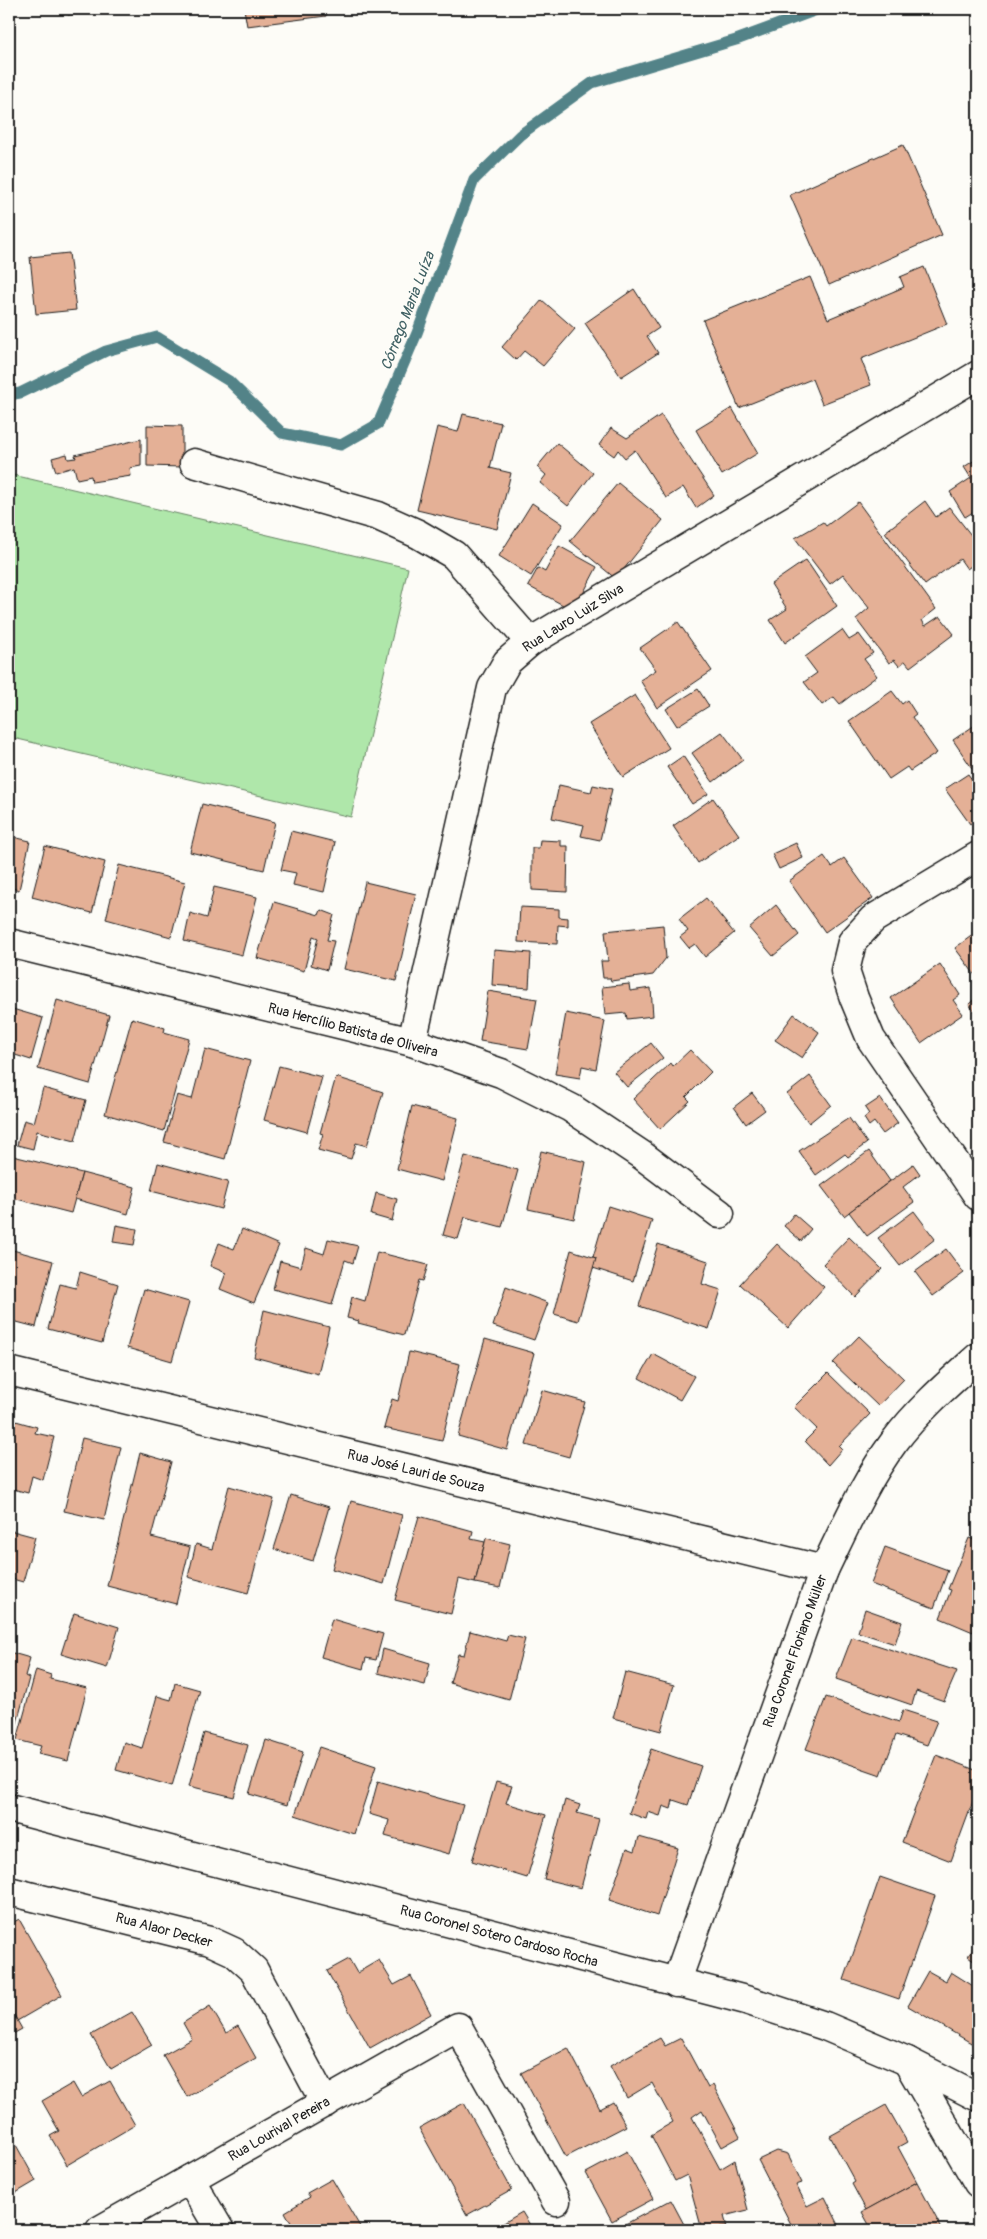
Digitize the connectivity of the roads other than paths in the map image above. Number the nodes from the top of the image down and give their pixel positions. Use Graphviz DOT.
graph roads {
  1 [pos="978,375"];
  2 [pos="194,463"];
  3 [pos="530,642"];
  4 [pos="978,856"];
  5 [pos="9,943"];
  6 [pos="412,1042"];
  7 [pos="978,1196"];
  8 [pos="720,1214"];
  9 [pos="978,1357"];
  10 [pos="9,1371"];
  11 [pos="824,1570"];
  12 [pos="9,1808"];
  13 [pos="9,1891"];
  14 [pos="676,1982"];
  15 [pos="907,2061"];
  16 [pos="978,2097"];
  17 [pos="324,2103"];
  18 [pos="190,2179"];
  19 [pos="978,2182"];
  20 [pos="556,2201"];
  21 [pos="100,2230"];
  22 [pos="220,2230"];
  1 -- 3 [label="street, Rua Lauro Luiz Silva"];
  2 -- 3 [label="street"];
  3 -- 6 [label="street, Rua Lauro Luiz Silva"];
  4 -- 7 [label="street"];
  5 -- 6 [label="street, Rua Hercílio Batista de Oliveira"];
  6 -- 8 [label="street, Rua Hercílio Batista de Oliveira"];
  9 -- 11 [label="street, Rua Coronel Floriano Müller"];
  10 -- 11 [label="street, Rua José Lauri de Souza"];
  11 -- 14 [label="street, Rua Coronel Floriano Müller"];
  12 -- 14 [label="street, Rua Coronel Sotero Cardoso Rocha"];
  13 -- 17 [label="street, Rua Alaor Decker"];
  14 -- 15 [label="street, Rua Coronel Sotero Cardoso Rocha"];
  15 -- 16 [label="street, Rua Coronel Sotero Cardoso Rocha"];
  15 -- 19 [label="street"];
  17 -- 18 [label="street, Rua Lourival Pereira"];
  17 -- 20 [label="street, Rua Lourival Pereira"];
  18 -- 21 [label="street, Rua Lourival Pereira"];
  18 -- 22 [label="street"];
}
